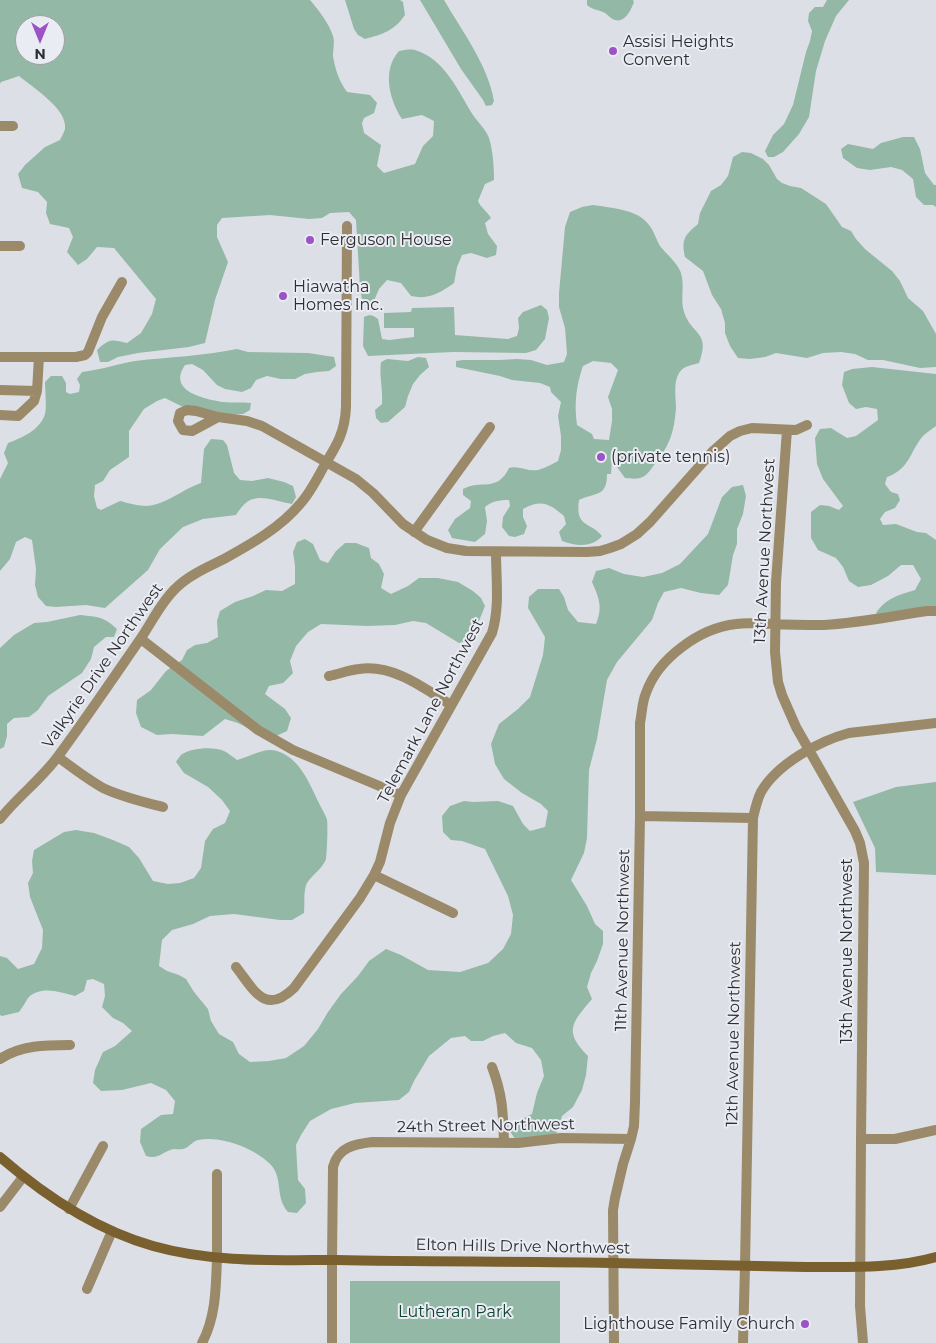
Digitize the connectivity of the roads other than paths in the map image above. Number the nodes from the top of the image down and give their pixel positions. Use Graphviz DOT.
graph roads {
  1 [pos="0,126"];
  2 [pos="13,126"];
  3 [pos="347,226"];
  4 [pos="0,246"];
  5 [pos="20,246"];
  6 [pos="122,282"];
  7 [pos="0,357"];
  8 [pos="39,357"];
  9 [pos="0,390"];
  10 [pos="37,391"];
  11 [pos="0,416"];
  12 [pos="218,417"];
  13 [pos="807,425"];
  14 [pos="490,427"];
  15 [pos="787,430"];
  16 [pos="326,462"];
  17 [pos="414,532"];
  18 [pos="496,552"];
  19 [pos="936,611"];
  20 [pos="775,624"];
  21 [pos="141,638"];
  22 [pos="329,676"];
  23 [pos="451,705"];
  24 [pos="936,723"];
  25 [pos="809,750"];
  26 [pos="58,757"];
  27 [pos="400,795"];
  28 [pos="163,808"];
  29 [pos="640,816"];
  30 [pos="753,818"];
  31 [pos="0,819"];
  32 [pos="374,875"];
  33 [pos="452,912"];
  34 [pos="236,967"];
  35 [pos="70,1045"];
  36 [pos="0,1059"];
  37 [pos="492,1067"];
  38 [pos="936,1130"];
  39 [pos="631,1139"];
  40 [pos="860,1139"];
  41 [pos="504,1143"];
  42 [pos="103,1146"];
  43 [pos="0,1157"];
  44 [pos="217,1174"];
  45 [pos="23,1177"];
  46 [pos="0,1208"];
  47 [pos="69,1209"];
  48 [pos="112,1231"];
  49 [pos="217,1257"];
  50 [pos="936,1257"];
  51 [pos="332,1260"];
  52 [pos="613,1263"];
  53 [pos="744,1266"];
  54 [pos="860,1267"];
  55 [pos="87,1288"];
  56 [pos="202,1343"];
  57 [pos="332,1343"];
  58 [pos="614,1343"];
  59 [pos="743,1343"];
  60 [pos="863,1343"];
  1 -- 2 [label="street"];
  3 -- 16 [label="street, Valkyrie Drive Northwest"];
  4 -- 5 [label="street"];
  6 -- 8 [label="street"];
  7 -- 8 [label="street"];
  8 -- 10 [label="street"];
  9 -- 10 [label="street"];
  10 -- 11 [label="street"];
  12 -- 16 [label="street"];
  13 -- 15 [label="street"];
  14 -- 17 [label="street"];
  15 -- 18 [label="street"];
  15 -- 20 [label="street, 13th Avenue Northwest"];
  16 -- 17 [label="street"];
  16 -- 21 [label="street, Valkyrie Drive Northwest"];
  17 -- 18 [label="street"];
  18 -- 23 [label="street, Telemark Lane Northwest"];
  19 -- 20 [label="street, 11th Avenue Northwest"];
  20 -- 25 [label="street, 13th Avenue Northwest"];
  20 -- 29 [label="street, 11th Avenue Northwest"];
  21 -- 26 [label="street, Valkyrie Drive Northwest"];
  21 -- 27 [label="street"];
  22 -- 23 [label="street"];
  23 -- 27 [label="street, Telemark Lane Northwest"];
  24 -- 25 [label="street, 12th Avenue Northwest"];
  25 -- 30 [label="street, 12th Avenue Northwest"];
  25 -- 40 [label="street, 13th Avenue Northwest"];
  26 -- 28 [label="street"];
  26 -- 31 [label="street, Valkyrie Drive Northwest"];
  27 -- 32 [label="street, Telemark Lane Northwest"];
  29 -- 30 [label="street"];
  29 -- 39 [label="street, 11th Avenue Northwest"];
  30 -- 53 [label="street, 12th Avenue Northwest"];
  32 -- 33 [label="street"];
  32 -- 34 [label="street, Telemark Lane Northwest"];
  35 -- 36 [label="street"];
  37 -- 41 [label="street"];
  38 -- 40 [label="street"];
  39 -- 41 [label="street, 24th Street Northwest"];
  39 -- 52 [label="street, 11th Avenue Northwest"];
  40 -- 54 [label="street, 13th Avenue Northwest"];
  41 -- 51 [label="street, 24th Street Northwest"];
  42 -- 47 [label="street"];
  43 -- 45 [label="main road, Elton Hills Drive Northwest"];
  44 -- 49 [label="street"];
  45 -- 46 [label="street"];
  45 -- 47 [label="main road, Elton Hills Drive Northwest"];
  47 -- 48 [label="main road, Elton Hills Drive Northwest"];
  48 -- 49 [label="main road, Elton Hills Drive Northwest"];
  48 -- 55 [label="street"];
  49 -- 51 [label="main road, Elton Hills Drive Northwest"];
  49 -- 56 [label="street"];
  50 -- 54 [label="main road, Elton Hills Drive Northwest"];
  51 -- 52 [label="main road, Elton Hills Drive Northwest"];
  51 -- 57 [label="street"];
  52 -- 53 [label="main road, Elton Hills Drive Northwest"];
  52 -- 58 [label="street, 11th Avenue Northwest"];
  53 -- 54 [label="main road, Elton Hills Drive Northwest"];
  53 -- 59 [label="street, 12th Avenue Northwest"];
  54 -- 60 [label="street, 13th Avenue Northwest"];
}
